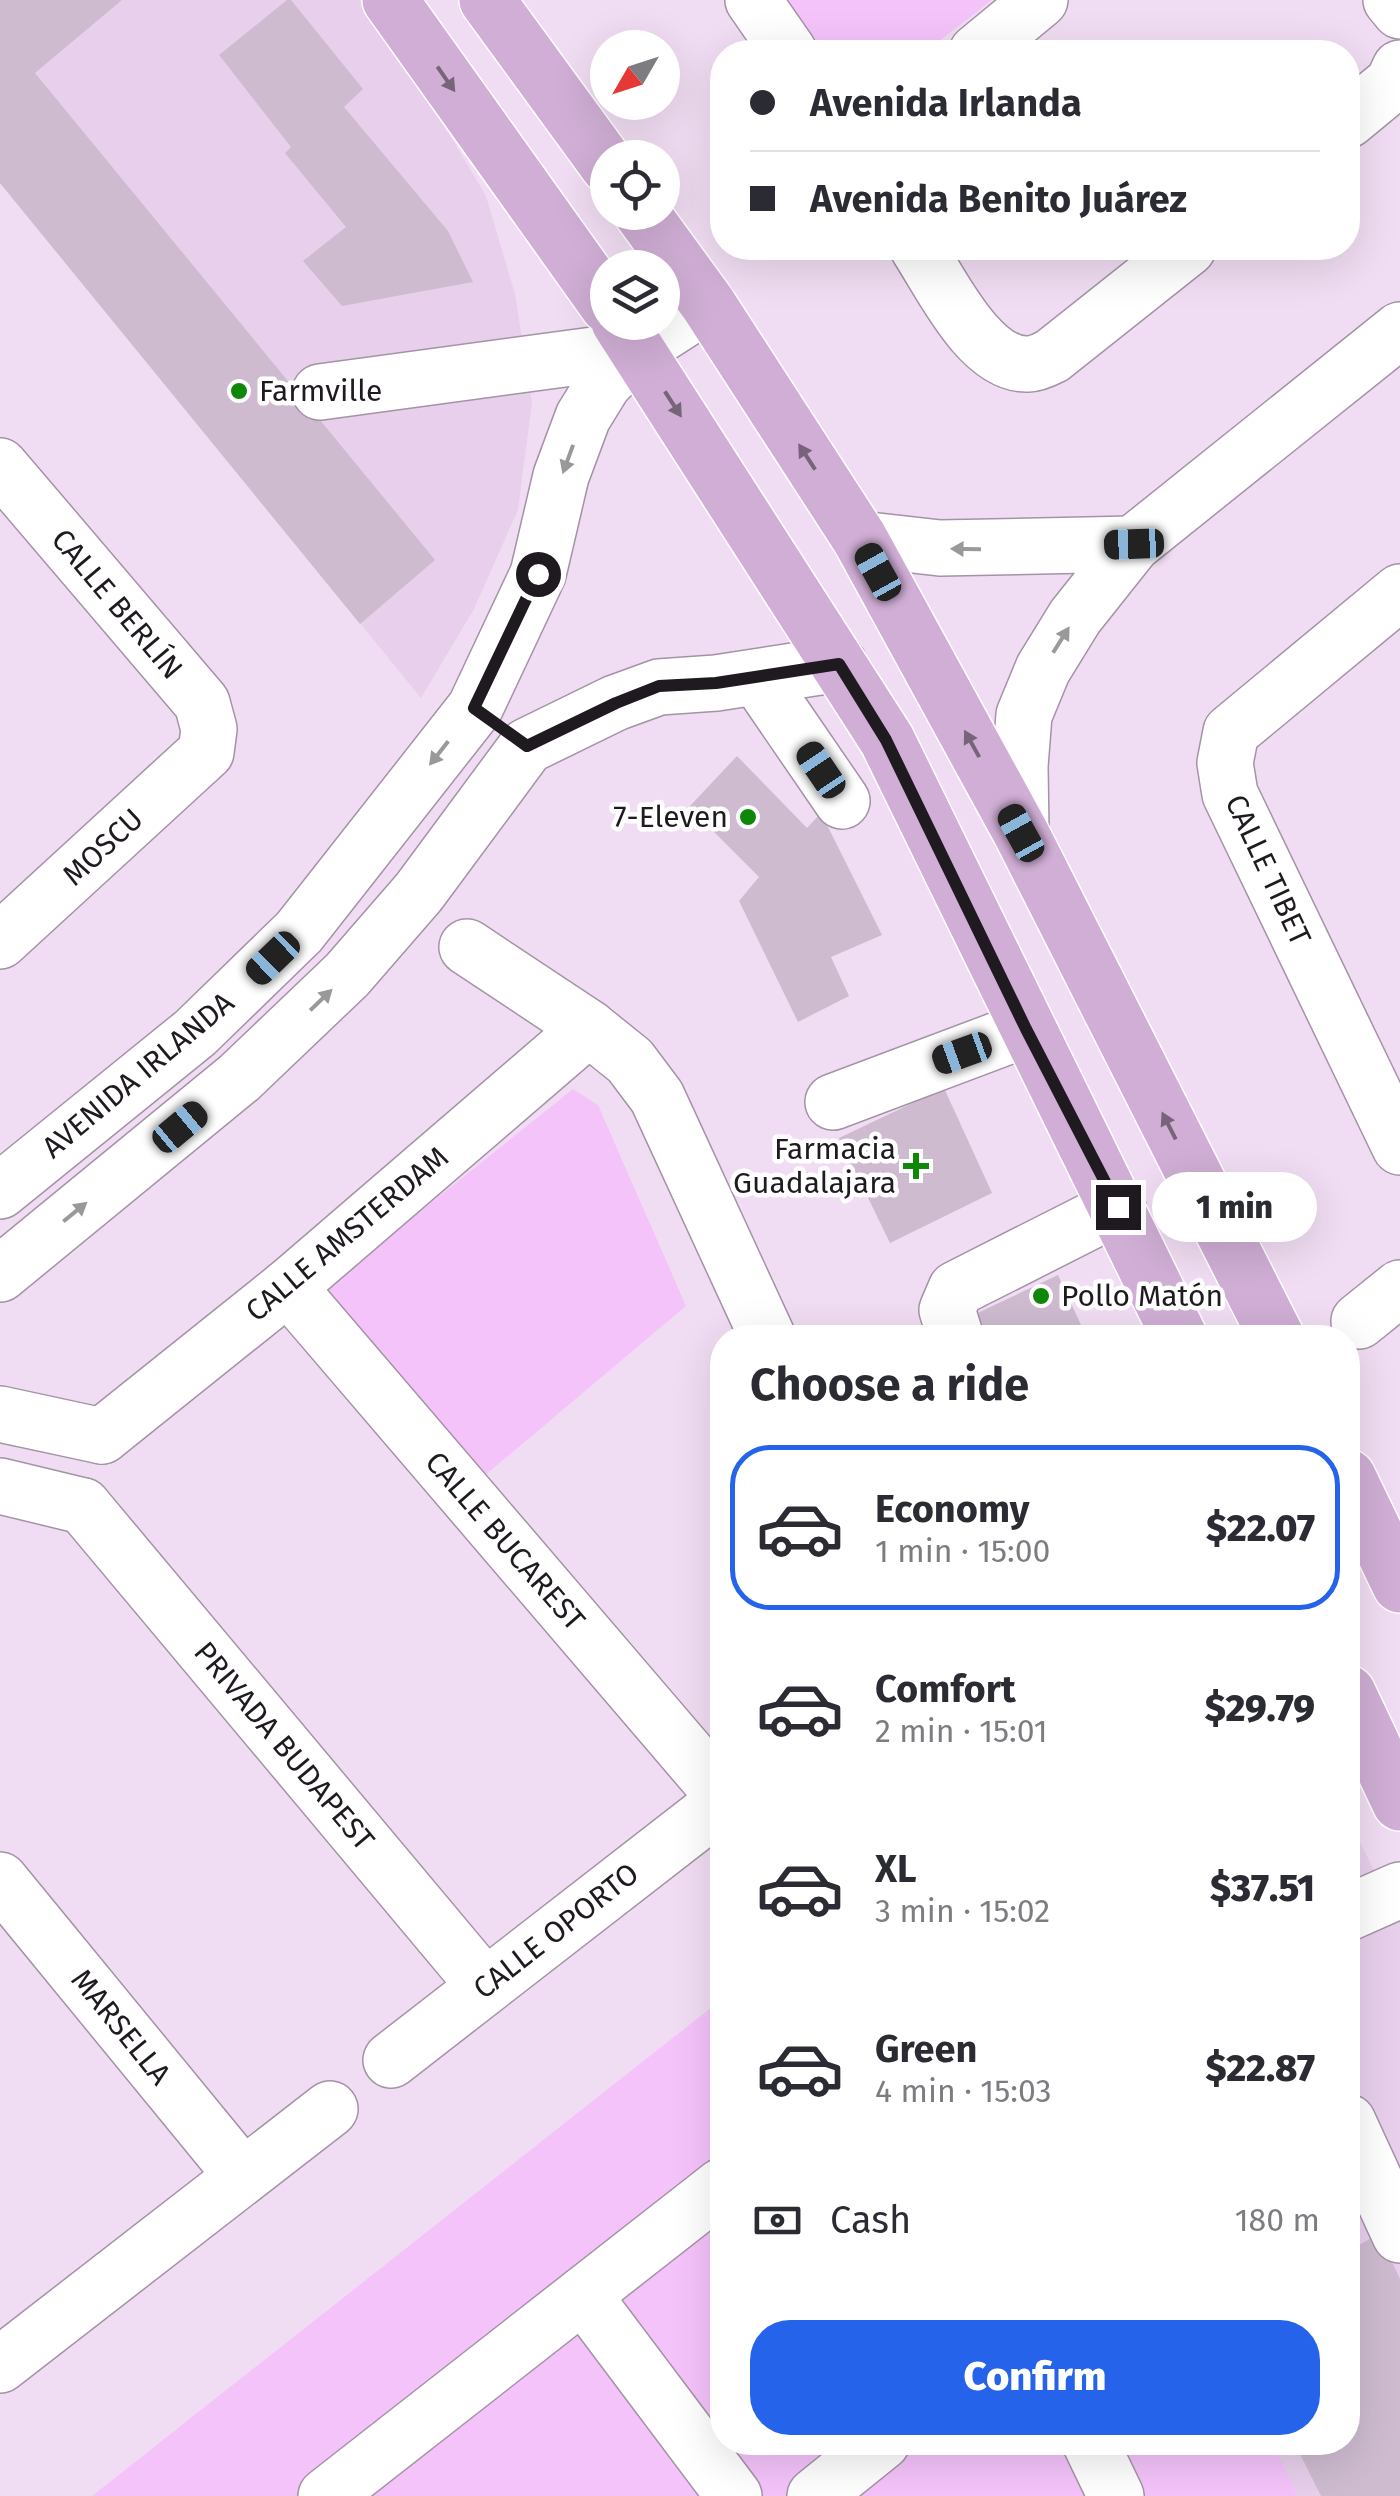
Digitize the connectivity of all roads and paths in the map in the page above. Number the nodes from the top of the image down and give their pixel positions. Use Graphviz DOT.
graph roads {
  1 [pos="390,0"];
  2 [pos="488,0"];
  3 [pos="753,0"];
  4 [pos="1040,0"];
  5 [pos="1391,0"];
  6 [pos="1400,11"];
  7 [pos="781,40"];
  8 [pos="992,40"];
  9 [pos="1400,68"];
  10 [pos="1360,110"];
  11 [pos="590,141"];
  12 [pos="655,230"];
  13 [pos="926,260"];
  14 [pos="1173,260"];
  15 [pos="590,281"];
  16 [pos="708,304"];
  17 [pos="680,315"];
  18 [pos="1400,330"];
  19 [pos="607,340"];
  20 [pos="627,340"];
  21 [pos="632,340"];
  22 [pos="320,392"];
  23 [pos="0,466"];
  24 [pos="860,539"];
  25 [pos="1134,544"];
  26 [pos="1400,592"];
  27 [pos="839,664"];
  28 [pos="757,676"];
  29 [pos="474,708"];
  30 [pos="886,740"];
  31 [pos="527,746"];
  32 [pos="206,752"];
  33 [pos="842,801"];
  34 [pos="1021,833"];
  35 [pos="2,934"];
  36 [pos="468,947"];
  37 [pos="589,1028"];
  38 [pos="1026,1029"];
  39 [pos="833,1102"];
  40 [pos="1400,1147"];
  41 [pos="0,1191"];
  42 [pos="1118,1207"];
  43 [pos="0,1274"];
  44 [pos="288,1287"];
  45 [pos="762,1325"];
  46 [pos="952,1325"];
  47 [pos="1174,1325"];
  48 [pos="1270,1325"];
  49 [pos="0,1414"];
  50 [pos="102,1436"];
  51 [pos="0,1486"];
  52 [pos="1360,1502"];
  53 [pos="83,1506"];
  54 [pos="1400,1584"];
  55 [pos="1360,1717"];
  56 [pos="710,1780"];
  57 [pos="1400,1802"];
  58 [pos="710,1812"];
  59 [pos="0,1880"];
  60 [pos="1400,1890"];
  61 [pos="1360,1908"];
  62 [pos="485,1986"];
  63 [pos="391,2060"];
  64 [pos="330,2108"];
  65 [pos="1360,2161"];
  66 [pos="242,2174"];
  67 [pos="710,2195"];
  68 [pos="1378,2219"];
  69 [pos="583,2295"];
  70 [pos="5,2352"];
  71 [pos="866,2455"];
  72 [pos="1096,2455"];
  73 [pos="358,2486"];
  74 [pos="734,2496"];
  75 [pos="816,2496"];
  76 [pos="1116,2496"];
  1 -- 15 [label="main road, one-way"];
  2 -- 11 [label="main road"];
  3 -- 7 [label="street"];
  4 -- 8 [label="street"];
  5 -- 6 [label="street"];
  9 -- 10 [label="street"];
  12 -- 16 [label="main road"];
  13 -- 14 [label="street"];
  16 -- 17 [label="street"];
  24 -- 16 [label="main road, one-way"];
  18 -- 25 [label="street"];
  19 -- 22 [label="street"];
  20 -- 29 [label="street, AVENIDA IRLANDA, one-way"];
  21 -- 27 [label="main road, one-way"];
  23 -- 32 [label="street, CALLE BERLÍN"];
  25 -- 24 [label="street, one-way"];
  34 -- 24 [label="main road, one-way"];
  34 -- 25 [label="street, one-way"];
  26 -- 40 [label="street, CALLE TIBET"];
  27 -- 28 [label="street"];
  27 -- 30 [label="main road"];
  28 -- 31 [label="street"];
  28 -- 33 [label="street"];
  29 -- 31 [label="street"];
  29 -- 41 [label="street, AVENIDA IRLANDA, one-way"];
  30 -- 34 [label="main road"];
  30 -- 38 [label="main road"];
  43 -- 31 [label="street, one-way"];
  32 -- 35 [label="street, MOSCU"];
  48 -- 34 [label="main road, one-way"];
  36 -- 37 [label="street"];
  37 -- 44 [label="street, CALLE AMSTERDAM"];
  37 -- 45 [label="street"];
  38 -- 39 [label="street"];
  38 -- 42 [label="main road"];
  42 -- 46 [label="street"];
  42 -- 47 [label="main road"];
  44 -- 50 [label="street, CALLE AMSTERDAM"];
  44 -- 56 [label="street, CALLE BUCAREST"];
  49 -- 50 [label="street"];
  50 -- 53 [label="street"];
  51 -- 53 [label="street"];
  52 -- 54 [label="main road"];
  53 -- 62 [label="street, PRIVADA BUDAPEST"];
  55 -- 57 [label="main road"];
  58 -- 62 [label="street, CALLE OPORTO"];
  59 -- 66 [label="street, MARSELLA"];
  60 -- 61 [label="street"];
  62 -- 63 [label="street, CALLE OPORTO"];
  64 -- 66 [label="street"];
  65 -- 68 [label="street"];
  66 -- 70 [label="street"];
  67 -- 69 [label="street"];
  69 -- 73 [label="street"];
  69 -- 74 [label="street"];
  71 -- 75 [label="street"];
  72 -- 76 [label="street"];
}
